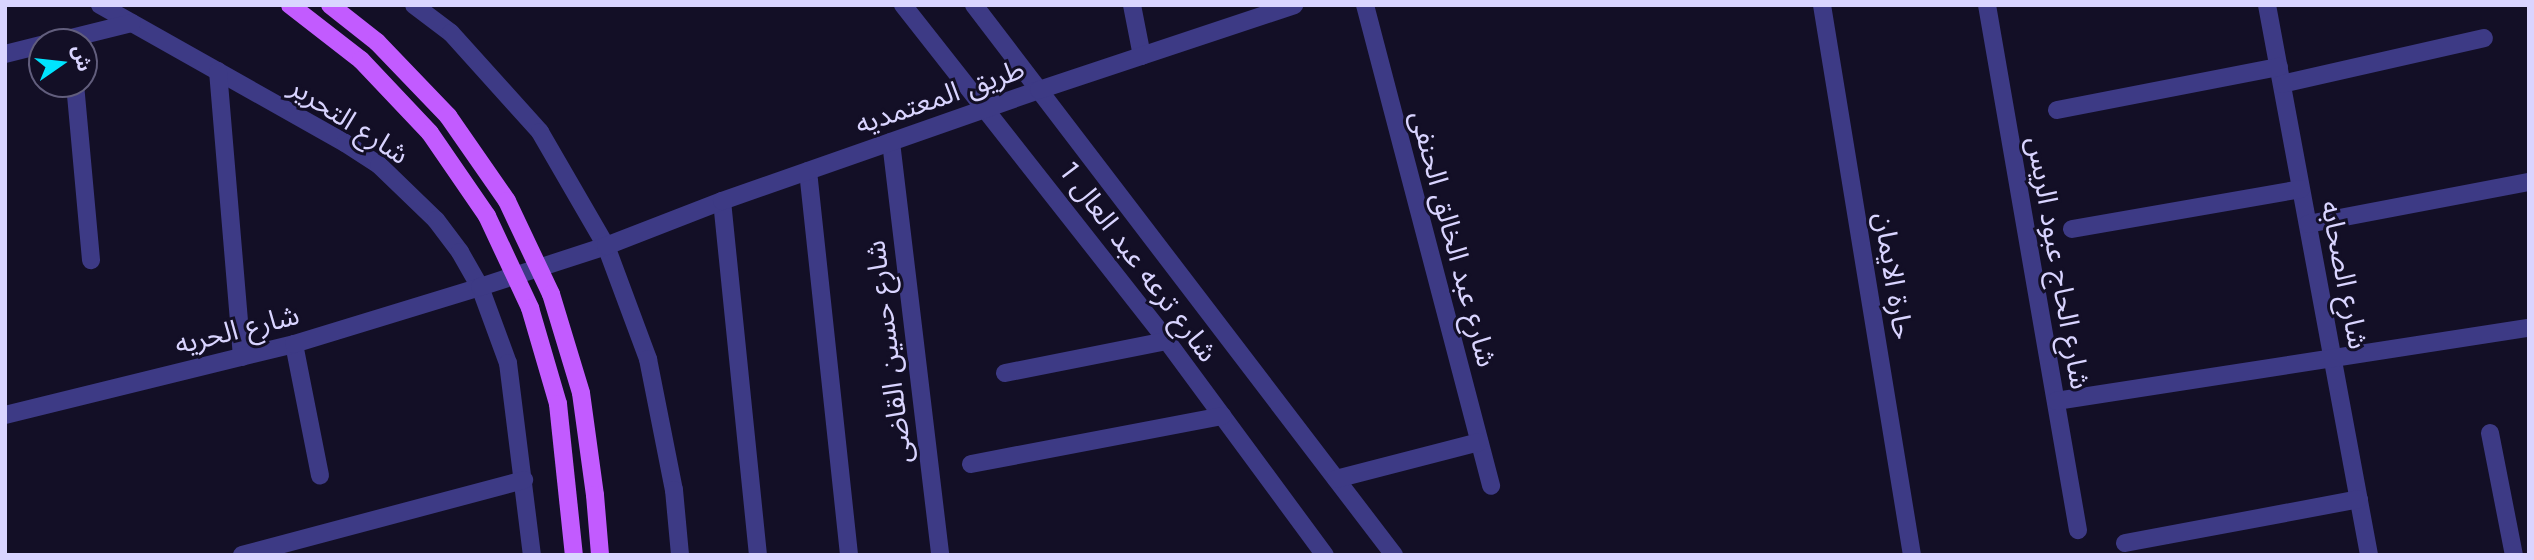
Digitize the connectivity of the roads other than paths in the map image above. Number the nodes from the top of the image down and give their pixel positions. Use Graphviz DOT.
graph roads {
  1 [pos="100,5"];
  2 [pos="290,5"];
  3 [pos="330,5"];
  4 [pos="414,5"];
  5 [pos="903,5"];
  6 [pos="974,5"];
  7 [pos="1132,5"];
  8 [pos="1294,5"];
  9 [pos="1365,5"];
  10 [pos="1822,5"];
  11 [pos="1987,5"];
  12 [pos="2267,5"];
  13 [pos="1261,10"];
  14 [pos="132,23"];
  15 [pos="98,32"];
  16 [pos="2484,38"];
  17 [pos="28,48"];
  18 [pos="5,54"];
  19 [pos="1142,56"];
  20 [pos="218,71"];
  21 [pos="2280,75"];
  22 [pos="1039,90"];
  23 [pos="76,98"];
  24 [pos="987,108"];
  25 [pos="2057,110"];
  26 [pos="891,142"];
  27 [pos="808,171"];
  28 [pos="2529,182"];
  29 [pos="2301,189"];
  30 [pos="722,201"];
  31 [pos="2308,224"];
  32 [pos="2073,229"];
  33 [pos="606,246"];
  34 [pos="91,260"];
  35 [pos="480,287"];
  36 [pos="2529,328"];
  37 [pos="1167,341"];
  38 [pos="294,344"];
  39 [pos="242,356"];
  40 [pos="2333,359"];
  41 [pos="1004,373"];
  42 [pos="2056,401"];
  43 [pos="5,415"];
  44 [pos="1222,416"];
  45 [pos="2490,433"];
  46 [pos="1479,442"];
  47 [pos="971,464"];
  48 [pos="320,475"];
  49 [pos="1336,479"];
  50 [pos="524,480"];
  51 [pos="1491,486"];
  52 [pos="2359,499"];
  53 [pos="2078,530"];
  54 [pos="2125,542"];
  55 [pos="242,555"];
  56 [pos="532,555"];
  57 [pos="574,555"];
  58 [pos="600,555"];
  59 [pos="680,555"];
  60 [pos="758,555"];
  61 [pos="849,555"];
  62 [pos="940,555"];
  63 [pos="1325,555"];
  64 [pos="1394,555"];
  65 [pos="1912,555"];
  66 [pos="2369,555"];
  67 [pos="2514,555"];
  1 -- 14 [label="street, شارع التحرير"];
  2 -- 57 [label="main road"];
  3 -- 58 [label="main road"];
  4 -- 33 [label="street"];
  5 -- 24 [label="street, شارع ترعه عبد العال 1"];
  6 -- 22 [label="street, شارع ترعه عبد العال 1"];
  7 -- 19 [label="street"];
  8 -- 13 [label="street, طريق المعتمديه"];
  9 -- 46 [label="street, شارع عبد الخالق الحنفى"];
  10 -- 65 [label="street, حارة الايمان"];
  11 -- 42 [label="street, شارع الحاج عبود الريس"];
  12 -- 21 [label="street, شارع الصحابه"];
  13 -- 19 [label="street, طريق المعتمديه"];
  14 -- 15 [label="street"];
  14 -- 20 [label="street, شارع التحرير"];
  16 -- 21 [label="street"];
  17 -- 18 [label="street"];
  19 -- 22 [label="street, طريق المعتمديه"];
  20 -- 35 [label="street, شارع التحرير"];
  20 -- 39 [label="street"];
  21 -- 25 [label="street"];
  21 -- 29 [label="street, شارع الصحابه"];
  22 -- 24 [label="street, طريق المعتمديه"];
  22 -- 49 [label="street, شارع ترعه عبد العال 1"];
  23 -- 34 [label="street"];
  24 -- 26 [label="street, طريق المعتمديه"];
  24 -- 37 [label="street, شارع ترعه عبد العال 1"];
  26 -- 27 [label="street, طريق المعتمديه"];
  26 -- 62 [label="street, شارع حسين القاضى"];
  27 -- 30 [label="street, طريق المعتمديه"];
  27 -- 61 [label="street"];
  28 -- 31 [label="street"];
  29 -- 31 [label="street, شارع الصحابه"];
  29 -- 32 [label="street"];
  30 -- 33 [label="street, طريق المعتمديه"];
  30 -- 60 [label="street"];
  31 -- 40 [label="street, شارع الصحابه"];
  33 -- 35 [label="street, شارع الحريه"];
  33 -- 59 [label="street"];
  35 -- 38 [label="street, شارع الحريه"];
  35 -- 50 [label="street, شارع التحرير"];
  36 -- 40 [label="street"];
  37 -- 41 [label="street"];
  37 -- 44 [label="street, شارع ترعه عبد العال 1"];
  38 -- 39 [label="street, شارع الحريه"];
  38 -- 48 [label="street"];
  39 -- 43 [label="street, شارع الحريه"];
  40 -- 42 [label="street"];
  40 -- 52 [label="street, شارع الصحابه"];
  42 -- 53 [label="street, شارع الحاج عبود الريس"];
  44 -- 47 [label="street"];
  44 -- 63 [label="street, شارع ترعه عبد العال 1"];
  45 -- 67 [label="street"];
  46 -- 49 [label="street"];
  46 -- 51 [label="street, شارع عبد الخالق الحنفى"];
  49 -- 64 [label="street, شارع ترعه عبد العال 1"];
  50 -- 55 [label="street"];
  50 -- 56 [label="street, شارع التحرير"];
  52 -- 54 [label="street"];
  52 -- 66 [label="street, شارع الصحابه"];
}
